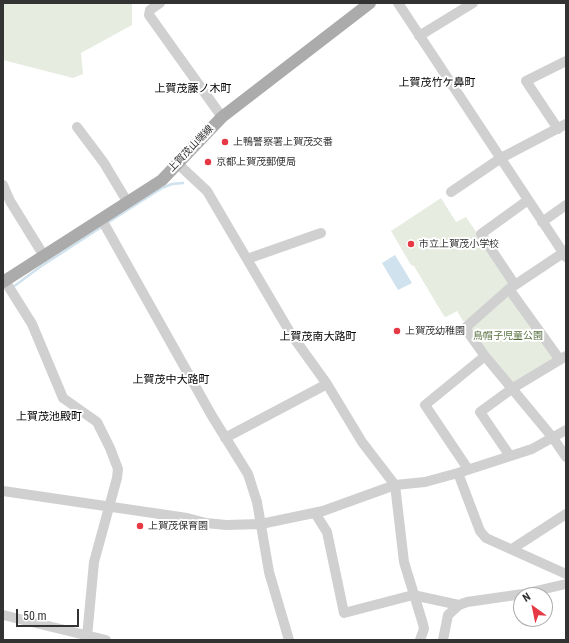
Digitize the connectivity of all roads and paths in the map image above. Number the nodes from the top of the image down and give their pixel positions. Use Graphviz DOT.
graph roads {
  1 [pos="160,3"];
  2 [pos="370,3"];
  3 [pos="398,3"];
  4 [pos="473,3"];
  5 [pos="419,36"];
  6 [pos="566,61"];
  7 [pos="222,117"];
  8 [pos="562,126"];
  9 [pos="76,127"];
  10 [pos="501,158"];
  11 [pos="177,163"];
  12 [pos="3,185"];
  13 [pos="451,192"];
  14 [pos="528,200"];
  15 [pos="128,203"];
  16 [pos="566,205"];
  17 [pos="542,222"];
  18 [pos="104,224"];
  19 [pos="321,234"];
  20 [pos="564,255"];
  21 [pos="44,256"];
  22 [pos="247,259"];
  23 [pos="5,282"];
  24 [pos="512,287"];
  25 [pos="485,356"];
  26 [pos="563,358"];
  27 [pos="327,384"];
  28 [pos="513,388"];
  29 [pos="566,430"];
  30 [pos="225,438"];
  31 [pos="553,438"];
  32 [pos="510,456"];
  33 [pos="566,458"];
  34 [pos="468,469"];
  35 [pos="458,473"];
  36 [pos="395,486"];
  37 [pos="3,491"];
  38 [pos="109,508"];
  39 [pos="315,513"];
  40 [pos="566,514"];
  41 [pos="261,524"];
  42 [pos="512,549"];
  43 [pos="566,574"];
  44 [pos="566,584"];
  45 [pos="415,595"];
  46 [pos="458,605"];
  47 [pos="3,614"];
  48 [pos="87,636"];
  49 [pos="106,640"];
  50 [pos="289,640"];
  51 [pos="420,640"];
  52 [pos="443,640"];
  1 -- 7 [label="street"];
  2 -- 7 [label="main road, 上賀茂山端線"];
  3 -- 5 [label="street"];
  4 -- 5 [label="street"];
  5 -- 10 [label="street"];
  6 -- 8 [label="street"];
  7 -- 11 [label="main road, 上賀茂山端線"];
  8 -- 10 [label="street"];
  9 -- 15 [label="street"];
  10 -- 13 [label="street"];
  10 -- 14 [label="street"];
  11 -- 15 [label="main road, 上賀茂山端線"];
  11 -- 22 [label="street"];
  12 -- 21 [label="street"];
  14 -- 17 [label="street"];
  14 -- 24 [label="street"];
  15 -- 18 [label="main road, 上賀茂山端線"];
  16 -- 17 [label="street"];
  17 -- 20 [label="street"];
  18 -- 21 [label="main road, 上賀茂山端線"];
  18 -- 30 [label="street"];
  19 -- 22 [label="street"];
  20 -- 24 [label="street"];
  21 -- 23 [label="main road, 上賀茂山端線"];
  22 -- 27 [label="street"];
  23 -- 38 [label="street"];
  24 -- 25 [label="street"];
  24 -- 26 [label="street"];
  25 -- 28 [label="street"];
  25 -- 34 [label="street"];
  26 -- 28 [label="street"];
  27 -- 30 [label="street"];
  27 -- 36 [label="street"];
  28 -- 31 [label="street"];
  28 -- 32 [label="street"];
  29 -- 31 [label="street"];
  30 -- 41 [label="street"];
  31 -- 32 [label="street"];
  31 -- 33 [label="street"];
  32 -- 34 [label="street"];
  34 -- 35 [label="street"];
  35 -- 36 [label="street"];
  35 -- 42 [label="street"];
  36 -- 39 [label="street"];
  36 -- 45 [label="street"];
  37 -- 38 [label="street"];
  38 -- 41 [label="street"];
  38 -- 48 [label="street"];
  39 -- 41 [label="street"];
  39 -- 45 [label="street"];
  40 -- 42 [label="street"];
  41 -- 50 [label="street"];
  42 -- 43 [label="street"];
  44 -- 46 [label="street"];
  45 -- 46 [label="street"];
  45 -- 51 [label="street"];
  46 -- 52 [label="street"];
  47 -- 48 [label="street"];
  48 -- 49 [label="street"];
}
